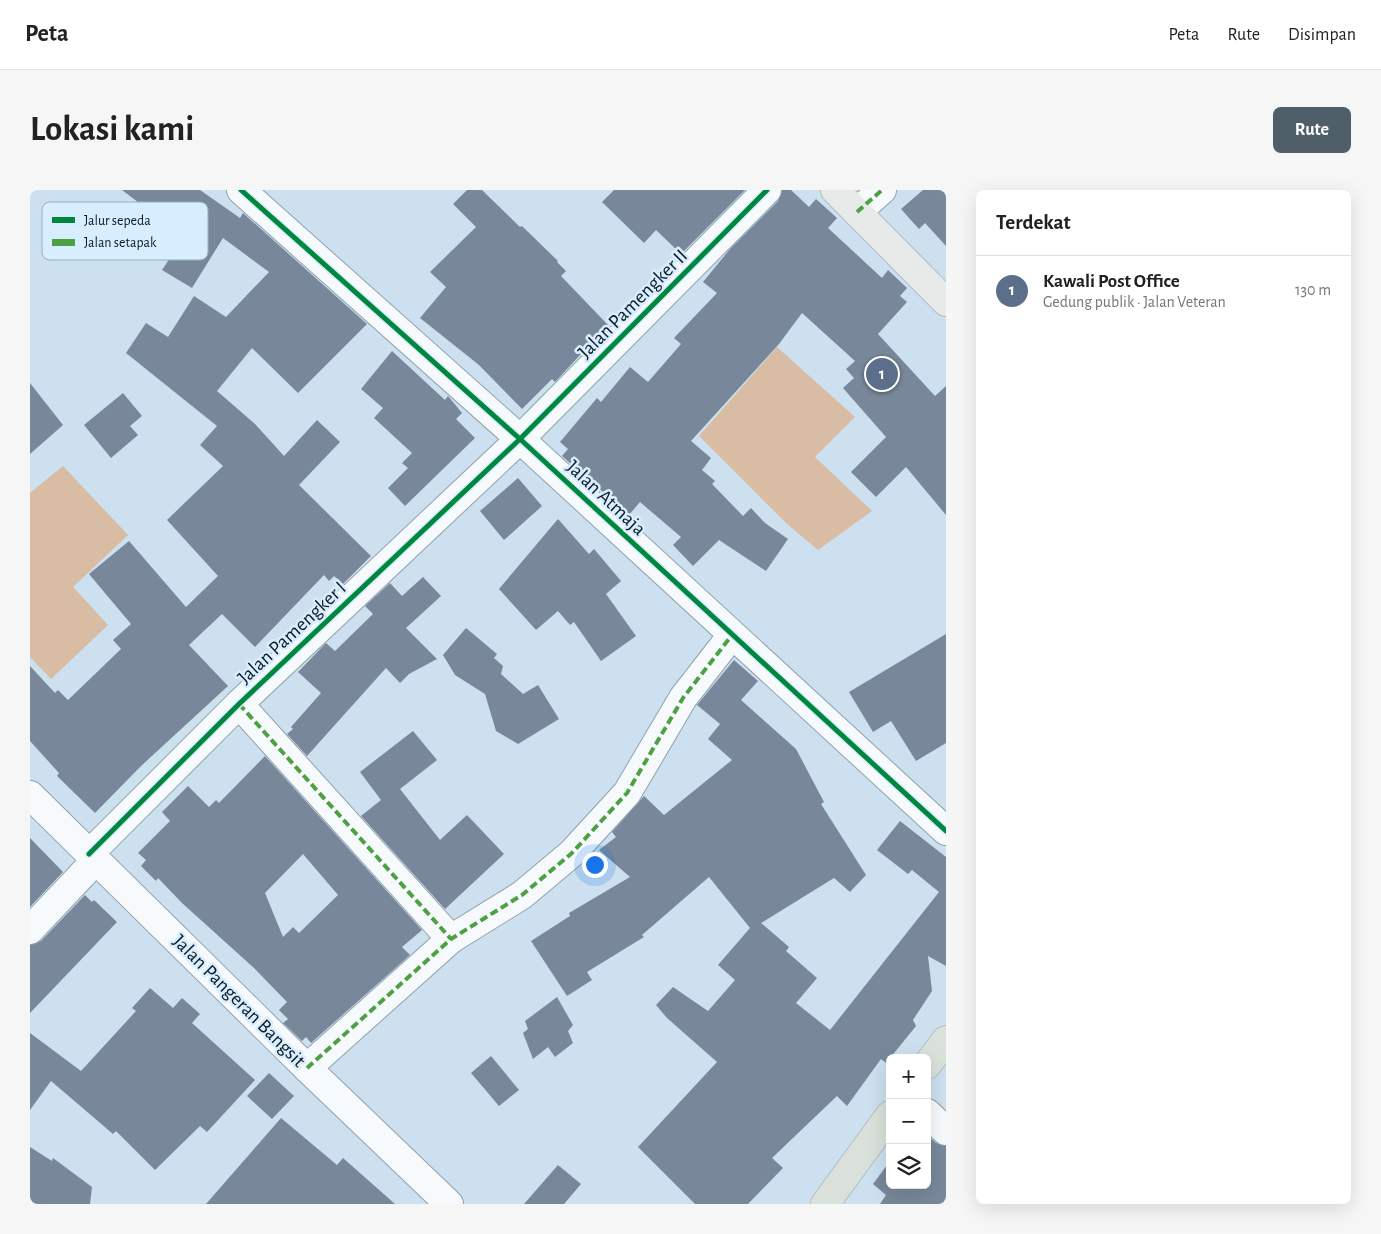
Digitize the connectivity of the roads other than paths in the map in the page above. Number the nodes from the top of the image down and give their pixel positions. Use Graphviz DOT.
graph roads {
  1 [pos="241,190"];
  2 [pos="767,190"];
  3 [pos="835,190"];
  4 [pos="882,190"];
  5 [pos="857,212"];
  6 [pos="946,302"];
  7 [pos="520,440"];
  8 [pos="732,635"];
  9 [pos="239,704"];
  10 [pos="30,795"];
  11 [pos="946,831"];
  12 [pos="92,857"];
  13 [pos="30,930"];
  14 [pos="451,939"];
  15 [pos="946,1040"];
  16 [pos="931,1059"];
  17 [pos="307,1068"];
  18 [pos="931,1117"];
  19 [pos="886,1120"];
  20 [pos="946,1131"];
  21 [pos="449,1204"];
  22 [pos="825,1204"];
  1 -- 7 [label="street, Jalan Atmaja"];
  2 -- 7 [label="street, Jalan Pamengker II"];
  3 -- 5 [label="main road"];
  4 -- 5 [label="street"];
  5 -- 6 [label="main road"];
  7 -- 8 [label="street, Jalan Atmaja"];
  7 -- 9 [label="street, Jalan Pamengker I"];
  8 -- 11 [label="street, Jalan Atmaja"];
  8 -- 14 [label="street"];
  9 -- 12 [label="street, Jalan Pamengker I"];
  9 -- 14 [label="street"];
  10 -- 12 [label="street, Jalan Pangeran Bangsit"];
  12 -- 13 [label="street, Jalan Pamengker I"];
  12 -- 17 [label="street, Jalan Pangeran Bangsit"];
  14 -- 17 [label="street"];
  15 -- 16 [label="highway"];
  17 -- 21 [label="street, Jalan Pangeran Bangsit"];
  18 -- 20 [label="street"];
  19 -- 22 [label="highway"];
}
